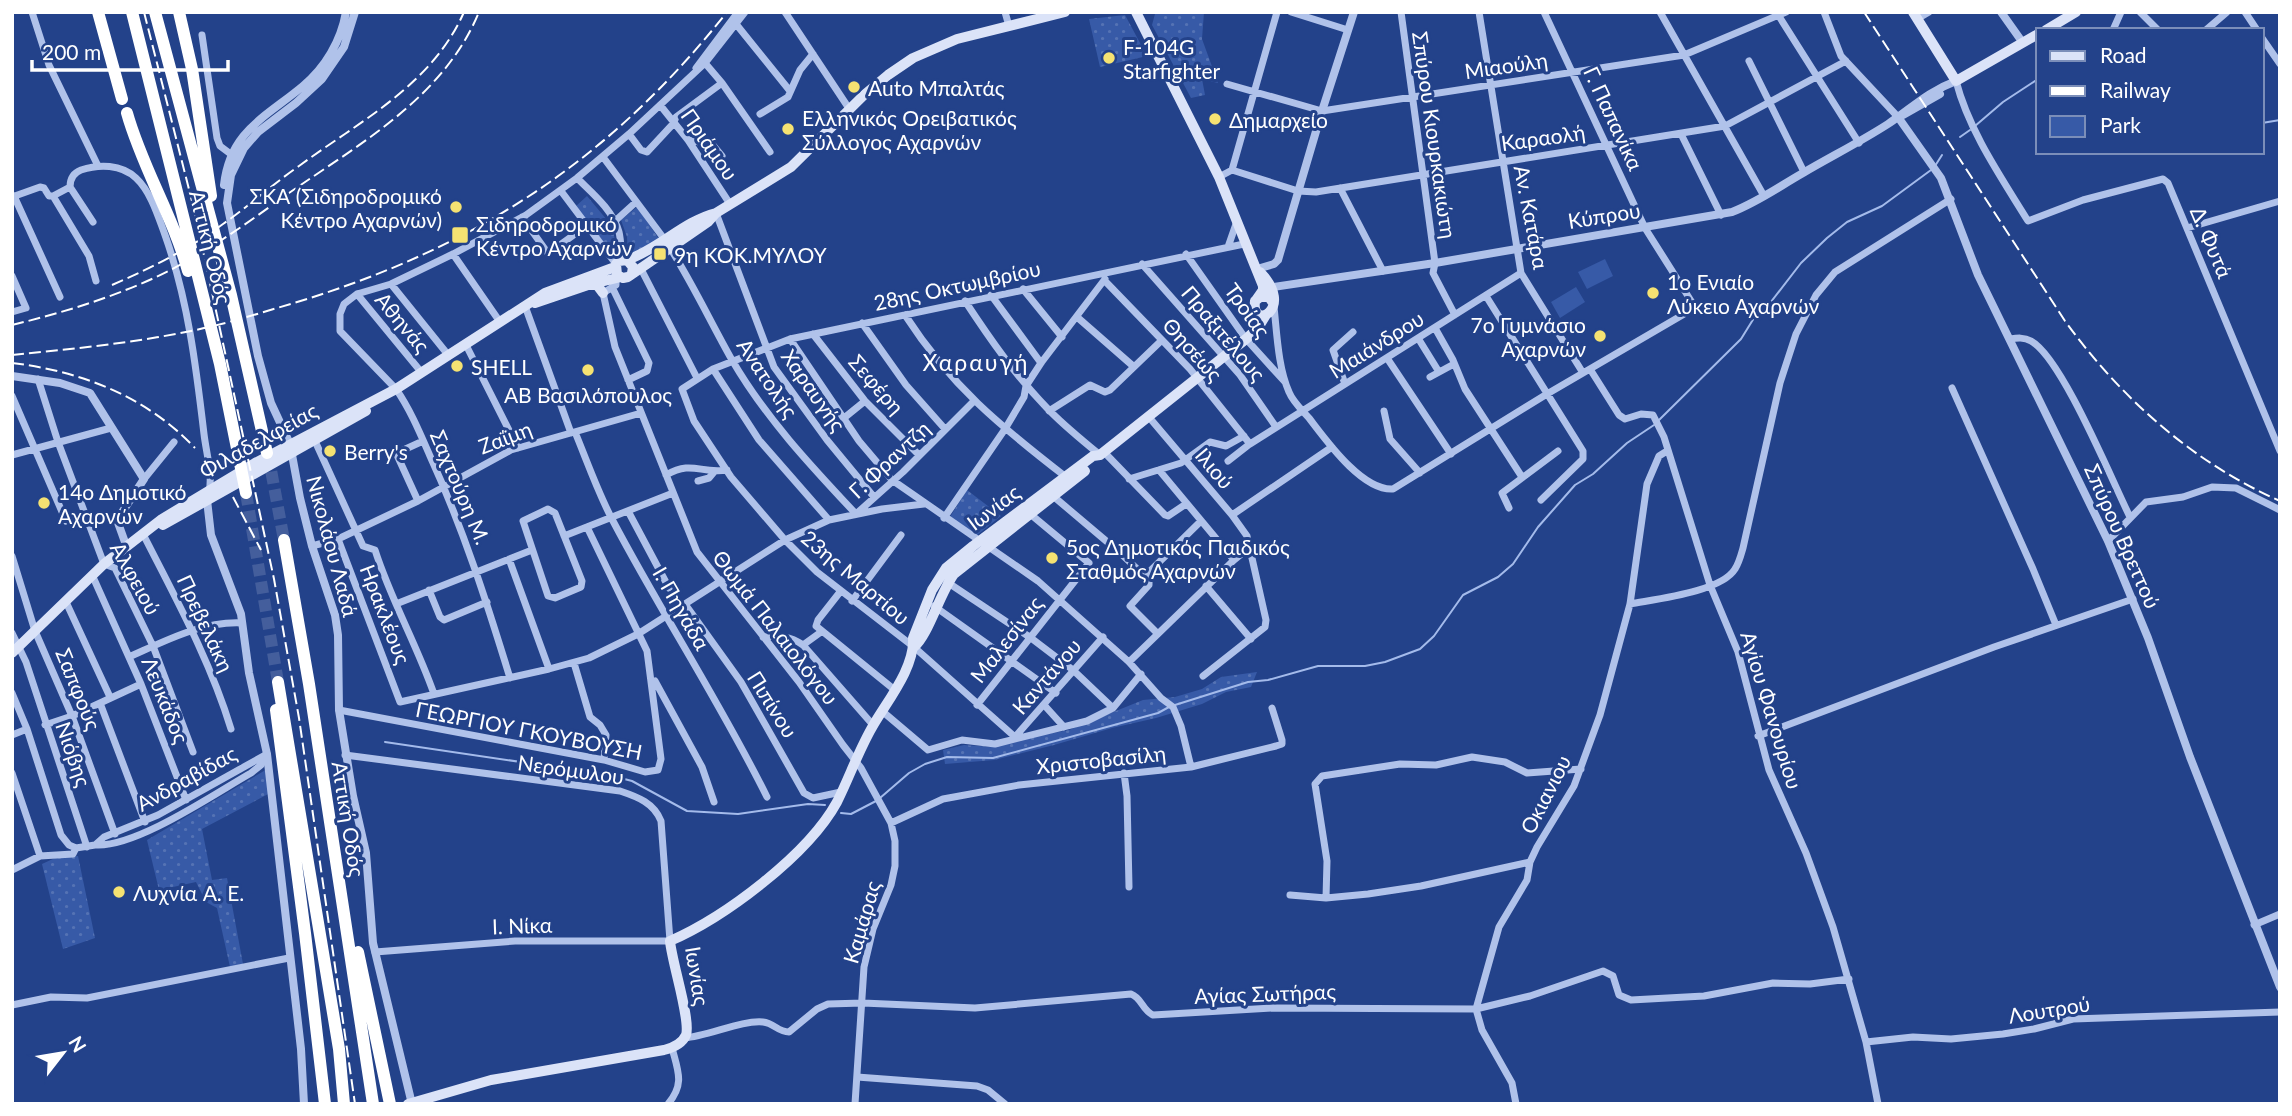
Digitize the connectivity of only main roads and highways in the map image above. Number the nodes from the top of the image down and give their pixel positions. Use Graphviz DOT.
graph roads {
  1 [pos="98,12"];
  2 [pos="132,12"];
  3 [pos="156,12"];
  4 [pos="179,12"];
  5 [pos="1066,12"];
  6 [pos="1136,12"];
  7 [pos="2076,12"];
  8 [pos="1915,16"];
  9 [pos="2049,28"];
  10 [pos="2036,35"];
  11 [pos="122,99"];
  12 [pos="127,113"];
  13 [pos="212,225"];
  14 [pos="668,244"];
  15 [pos="616,273"];
  16 [pos="588,285"];
  17 [pos="1271,296"];
  18 [pos="1255,303"];
  19 [pos="526,306"];
  20 [pos="1266,315"];
  21 [pos="1248,337"];
  22 [pos="220,364"];
  23 [pos="396,389"];
  24 [pos="291,448"];
  25 [pos="1102,453"];
  26 [pos="275,454"];
  27 [pos="231,482"];
  28 [pos="246,493"];
  29 [pos="1027,511"];
  30 [pos="143,534"];
  31 [pos="284,540"];
  32 [pos="15,651"];
  33 [pos="342,895"];
  34 [pos="411,1103"];
  35 [pos="325,1104"];
  36 [pos="344,1104"];
  37 [pos="373,1104"];
  38 [pos="390,1104"];
  1 -- 11 [label="highway"];
  2 -- 22 [label="highway, Αττική Οδός"];
  3 -- 13 [label="highway, Αττική Οδός"];
  4 -- 13 [label="highway"];
  5 -- 14 [label="main road, Φιλαδελφείας"];
  6 -- 17 [label="main road"];
  7 -- 9 [label="main road"];
  8 -- 10 [label="main road"];
  12 -- 22 [label="highway"];
  13 -- 26 [label="highway, Αττική Οδός"];
  14 -- 15 [label="main road, Φιλαδελφείας"];
  14 -- 15 [label="main road, Φιλαδελφείας"];
  15 -- 16 [label="main road, Φιλαδελφείας"];
  15 -- 16 [label="main road"];
  15 -- 19 [label="main road, Φιλαδελφείας"];
  16 -- 19 [label="main road, Φιλαδελφείας"];
  17 -- 18 [label="main road, Κύπρου"];
  17 -- 18 [label="main road"];
  17 -- 20 [label="main road, Ιωνίας"];
  18 -- 20 [label="main road"];
  18 -- 21 [label="main road"];
  19 -- 23 [label="main road, Φιλαδελφείας"];
  20 -- 21 [label="main road, Ιωνίας"];
  21 -- 25 [label="main road, Ιωνίας"];
  22 -- 28 [label="highway, Αττική Οδός"];
  23 -- 24 [label="main road, Φιλαδελφείας"];
  23 -- 24 [label="main road, Φιλαδελφείας"];
  24 -- 26 [label="main road, Φιλαδελφείας"];
  25 -- 29 [label="main road, Ιωνίας"];
  25 -- 29 [label="main road, Ιωνίας"];
  26 -- 27 [label="main road, Φιλαδελφείας"];
  27 -- 30 [label="main road, Φιλαδελφείας"];
  27 -- 30 [label="main road, Φιλαδελφείας"];
  29 -- 34 [label="main road, Ιωνίας"];
  30 -- 32 [label="main road, Φιλαδελφείας"];
  31 -- 33 [label="highway, Αττική Οδός"];
  33 -- 37 [label="highway, Αττική Οδός"];
  33 -- 38 [label="highway"];
  35 -- 36 [label="highway"];
}
